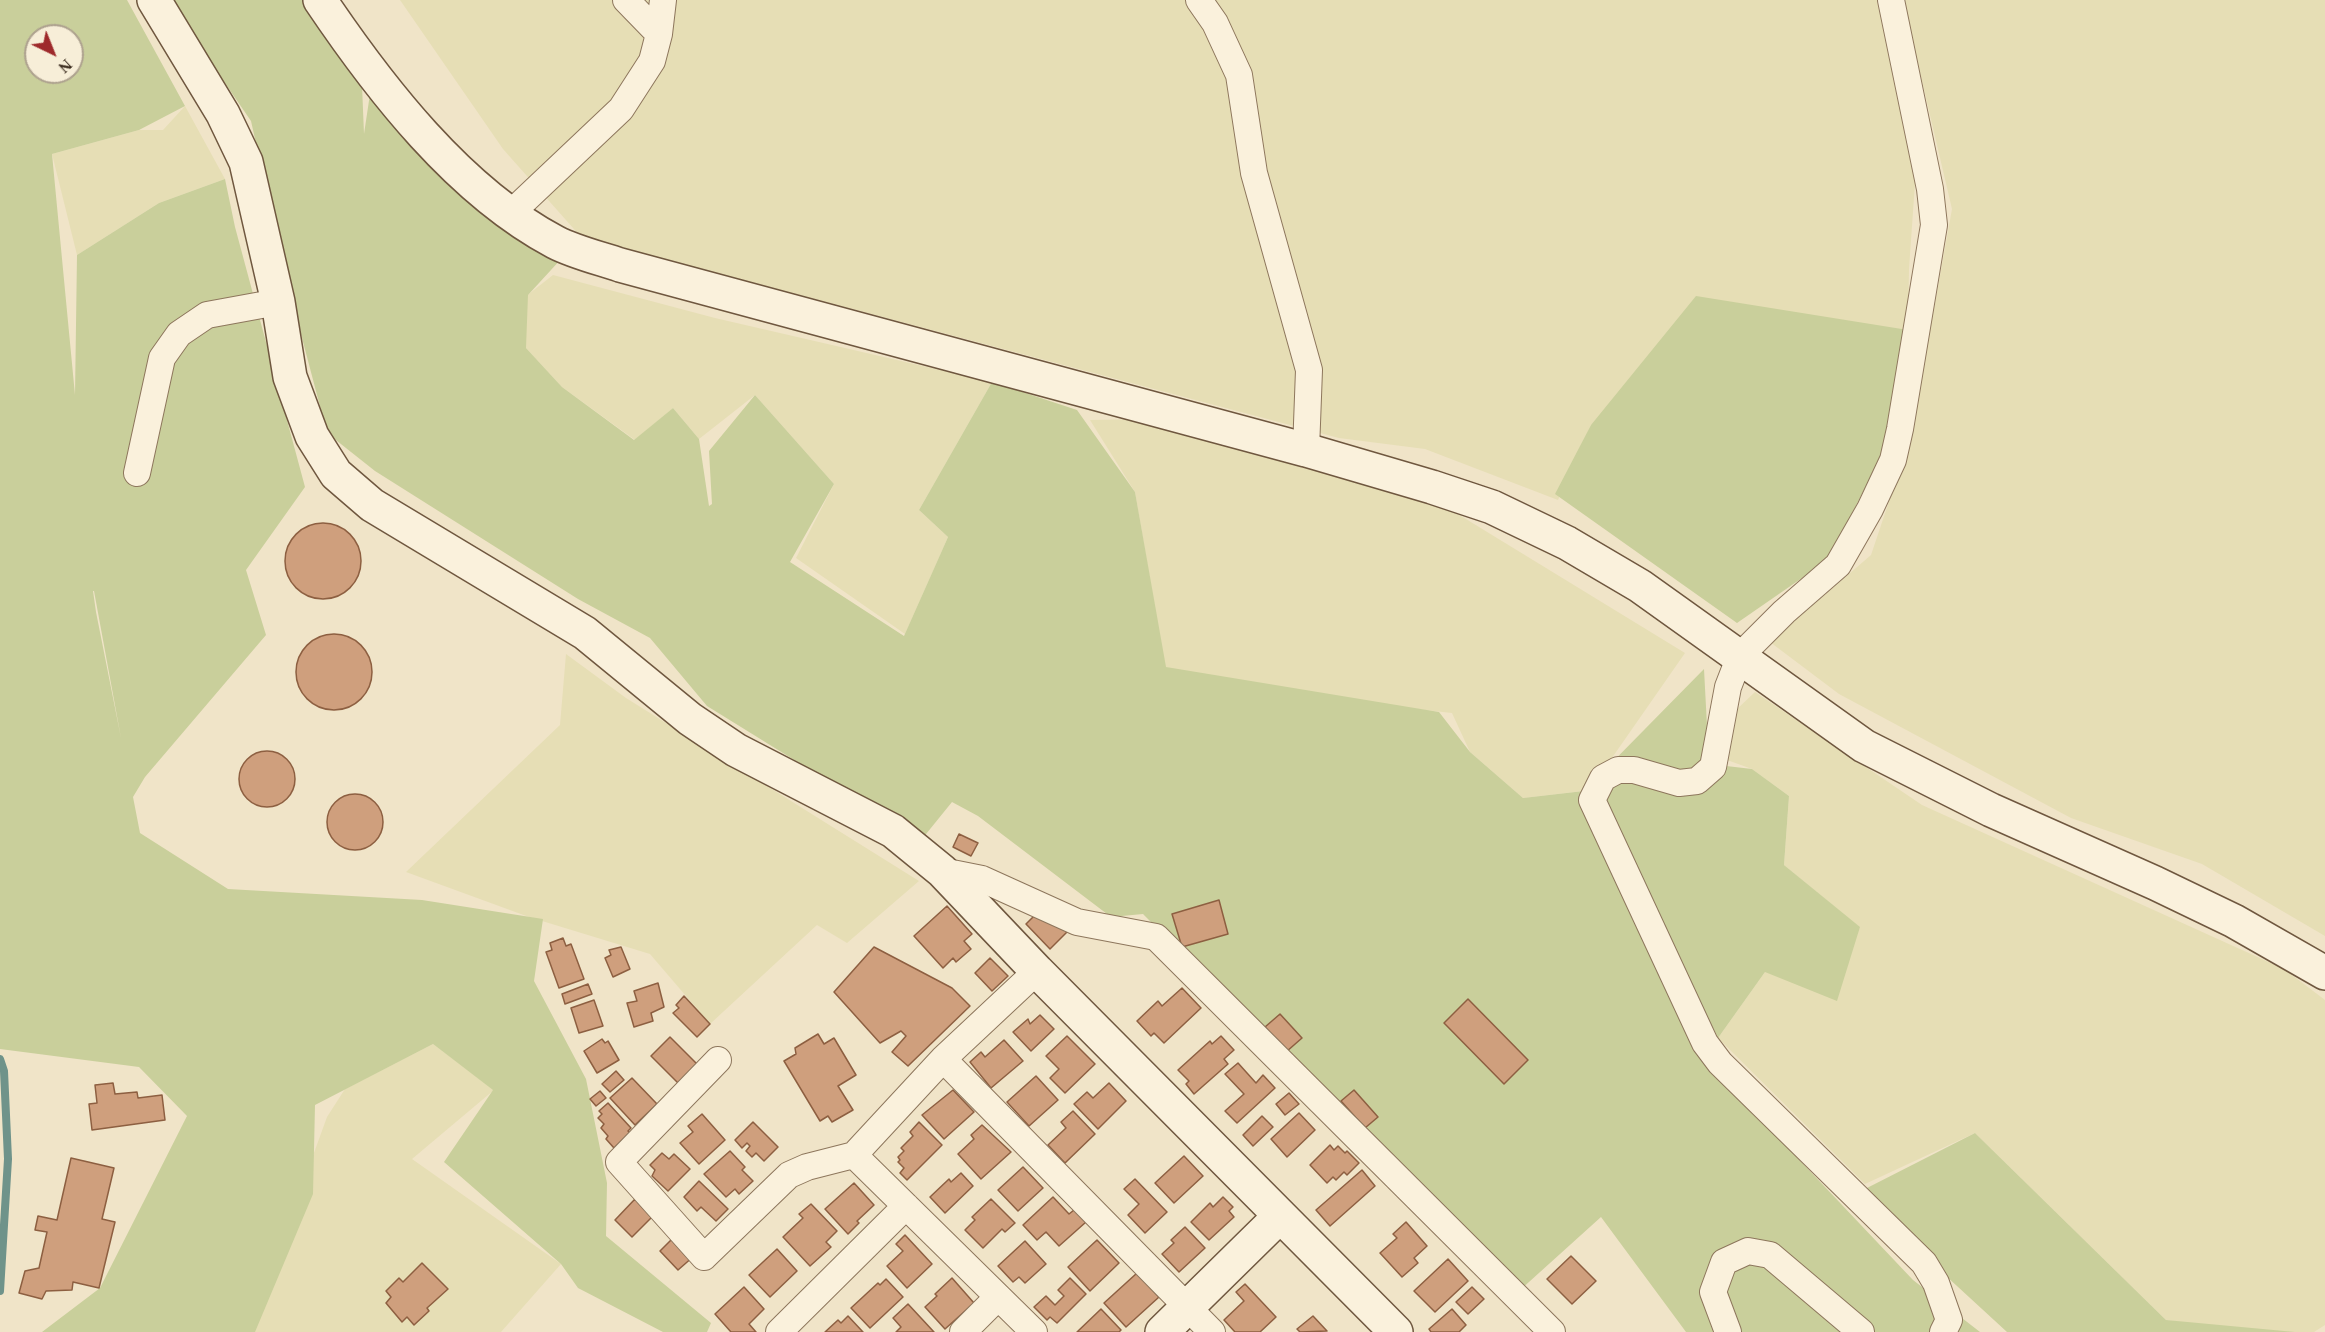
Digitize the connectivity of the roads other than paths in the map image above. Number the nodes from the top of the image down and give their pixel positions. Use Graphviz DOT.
graph roads {
  1 [pos="154,0"];
  2 [pos="320,0"];
  3 [pos="626,0"];
  4 [pos="663,0"];
  5 [pos="1199,0"];
  6 [pos="1891,0"];
  7 [pos="659,34"];
  8 [pos="510,214"];
  9 [pos="278,302"];
  10 [pos="1306,450"];
  11 [pos="137,473"];
  12 [pos="1740,656"];
  13 [pos="942,871"];
  14 [pos="1037,971"];
  15 [pos="2325,973"];
  16 [pos="943,1059"];
  17 [pos="718,1060"];
  18 [pos="854,1155"];
  19 [pos="906,1206"];
  20 [pos="1280,1216"];
  21 [pos="998,1297"];
  22 [pos="1188,1308"];
  23 [pos="779,1332"];
  24 [pos="963,1332"];
  25 [pos="1034,1332"];
  26 [pos="1162,1332"];
  27 [pos="1212,1332"];
  28 [pos="1396,1332"];
  29 [pos="1552,1332"];
  30 [pos="1728,1332"];
  31 [pos="1861,1332"];
  32 [pos="1942,1332"];
  1 -- 9 [label="street"];
  2 -- 8 [label="street"];
  3 -- 7 [label="street"];
  4 -- 7 [label="street"];
  5 -- 10 [label="street"];
  6 -- 12 [label="street"];
  7 -- 8 [label="street"];
  8 -- 10 [label="street"];
  9 -- 11 [label="street"];
  9 -- 13 [label="street"];
  10 -- 12 [label="street"];
  12 -- 15 [label="street"];
  12 -- 32 [label="street"];
  13 -- 14 [label="street"];
  13 -- 29 [label="street"];
  14 -- 16 [label="street"];
  14 -- 20 [label="street"];
  16 -- 18 [label="street"];
  16 -- 22 [label="street"];
  17 -- 18 [label="street"];
  18 -- 19 [label="street"];
  19 -- 21 [label="street"];
  19 -- 23 [label="street"];
  20 -- 22 [label="street"];
  20 -- 28 [label="street"];
  21 -- 24 [label="street"];
  21 -- 25 [label="street"];
  22 -- 26 [label="street"];
  22 -- 27 [label="street"];
  30 -- 31 [label="street"];
}
